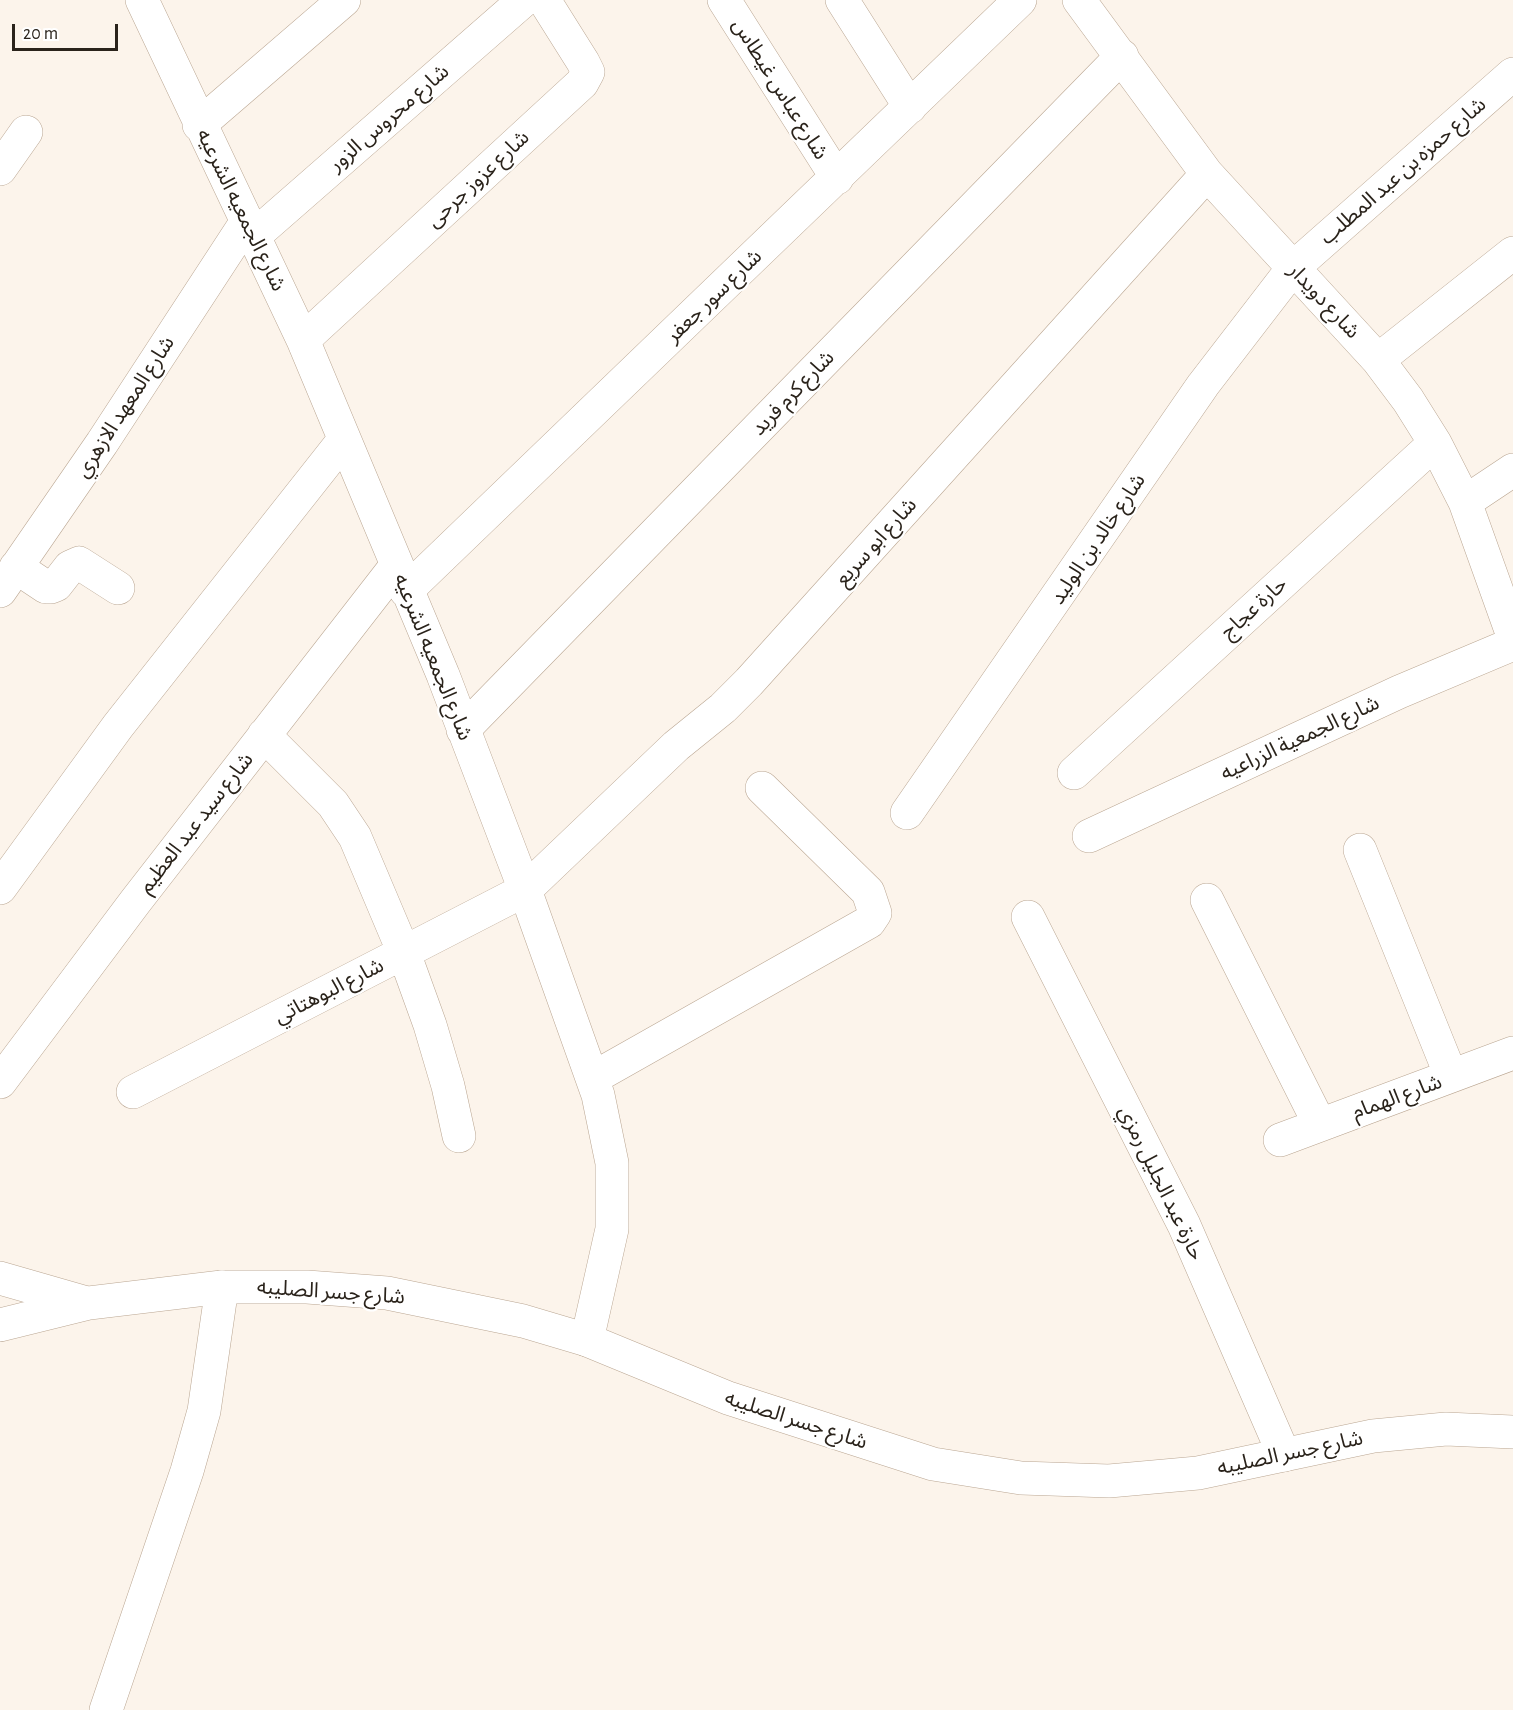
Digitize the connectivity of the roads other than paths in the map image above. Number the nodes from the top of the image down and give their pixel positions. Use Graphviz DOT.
graph roads {
  1 [pos="142,0"];
  2 [pos="344,0"];
  3 [pos="524,0"];
  4 [pos="544,0"];
  5 [pos="724,0"];
  6 [pos="842,0"];
  7 [pos="1020,0"];
  8 [pos="1079,0"];
  9 [pos="1122,56"];
  10 [pos="1513,74"];
  11 [pos="910,106"];
  12 [pos="200,125"];
  13 [pos="26,132"];
  14 [pos="0,169"];
  15 [pos="1207,174"];
  16 [pos="837,178"];
  17 [pos="250,229"];
  18 [pos="1513,253"];
  19 [pos="1293,268"];
  20 [pos="303,340"];
  21 [pos="1378,360"];
  22 [pos="343,441"];
  23 [pos="1435,443"];
  24 [pos="1513,470"];
  25 [pos="1465,502"];
  26 [pos="401,578"];
  27 [pos="8,579"];
  28 [pos="118,588"];
  29 [pos="1513,636"];
  30 [pos="1513,644"];
  31 [pos="463,730"];
  32 [pos="264,735"];
  33 [pos="1074,773"];
  34 [pos="762,788"];
  35 [pos="907,813"];
  36 [pos="1089,836"];
  37 [pos="1360,850"];
  38 [pos="0,888"];
  39 [pos="525,890"];
  40 [pos="1207,900"];
  41 [pos="1028,917"];
  42 [pos="404,953"];
  43 [pos="1513,1053"];
  44 [pos="1451,1076"];
  45 [pos="593,1078"];
  46 [pos="0,1082"];
  47 [pos="133,1092"];
  48 [pos="1320,1125"];
  49 [pos="459,1136"];
  50 [pos="1280,1140"];
  51 [pos="0,1278"];
  52 [pos="222,1287"];
  53 [pos="89,1303"];
  54 [pos="0,1325"];
  55 [pos="587,1340"];
  56 [pos="1513,1432"];
  57 [pos="1284,1455"];
  58 [pos="106,1710"];
  1 -- 12 [label="street, شارع الجمعيه الشرعيه"];
  2 -- 12 [label="street"];
  3 -- 17 [label="street, شارع محروس الزور"];
  4 -- 20 [label="street, شارع عزوز جرحى"];
  5 -- 16 [label="street, شارع عباس غيطاس"];
  6 -- 11 [label="street"];
  7 -- 11 [label="street, شارع سور جعفر"];
  8 -- 9 [label="street, شارع دويدار"];
  9 -- 15 [label="street, شارع دويدار"];
  9 -- 31 [label="street, شارع كرم فريد"];
  10 -- 19 [label="street, شارع حمزه بن عبد المطلب"];
  11 -- 16 [label="street, شارع سور جعفر"];
  12 -- 17 [label="street, شارع الجمعيه الشرعيه"];
  13 -- 14 [label="street"];
  15 -- 19 [label="street, شارع دويدار"];
  15 -- 39 [label="street, شارع ابو سريع"];
  16 -- 26 [label="street, شارع سور جعفر"];
  17 -- 20 [label="street, شارع الجمعيه الشرعيه"];
  17 -- 27 [label="street, شارع المعهد الازهري"];
  18 -- 21 [label="street"];
  19 -- 21 [label="street, شارع دويدار"];
  19 -- 35 [label="street, شارع خالد بن الوليد"];
  20 -- 22 [label="street, شارع الجمعيه الشرعيه"];
  21 -- 23 [label="street, شارع دويدار"];
  22 -- 26 [label="street, شارع الجمعيه الشرعيه"];
  22 -- 38 [label="street"];
  23 -- 25 [label="street, شارع دويدار"];
  23 -- 33 [label="street, حارة عجاج"];
  24 -- 25 [label="street"];
  25 -- 29 [label="street, شارع دويدار"];
  26 -- 31 [label="street, شارع الجمعيه الشرعيه"];
  26 -- 32 [label="street, شارع سيد عبد العظيم"];
  27 -- 28 [label="street"];
  30 -- 36 [label="street, شارع الجمعية الزراعيه"];
  31 -- 39 [label="street, شارع الجمعيه الشرعيه"];
  32 -- 42 [label="street"];
  32 -- 46 [label="street, شارع سيد عبد العظيم"];
  34 -- 45 [label="street"];
  37 -- 44 [label="street"];
  39 -- 42 [label="street, شارع البوهتاتي"];
  39 -- 45 [label="street, شارع الجمعيه الشرعيه"];
  40 -- 48 [label="street"];
  41 -- 57 [label="street, حارة عبد الجليل رمزي"];
  42 -- 47 [label="street, شارع البوهتاتي"];
  42 -- 49 [label="street"];
  43 -- 44 [label="street, شارع الهمام"];
  44 -- 48 [label="street, شارع الهمام"];
  45 -- 55 [label="street, شارع الجمعيه الشرعيه"];
  48 -- 50 [label="street, شارع الهمام"];
  51 -- 53 [label="street, شارع جسر الصليبه"];
  52 -- 53 [label="street, شارع جسر الصليبه"];
  52 -- 55 [label="street, شارع جسر الصليبه"];
  52 -- 58 [label="street"];
  53 -- 54 [label="street, شارع جسر الصليبه"];
  55 -- 57 [label="street, شارع جسر الصليبه"];
  56 -- 57 [label="street, شارع جسر الصليبه"];
}
